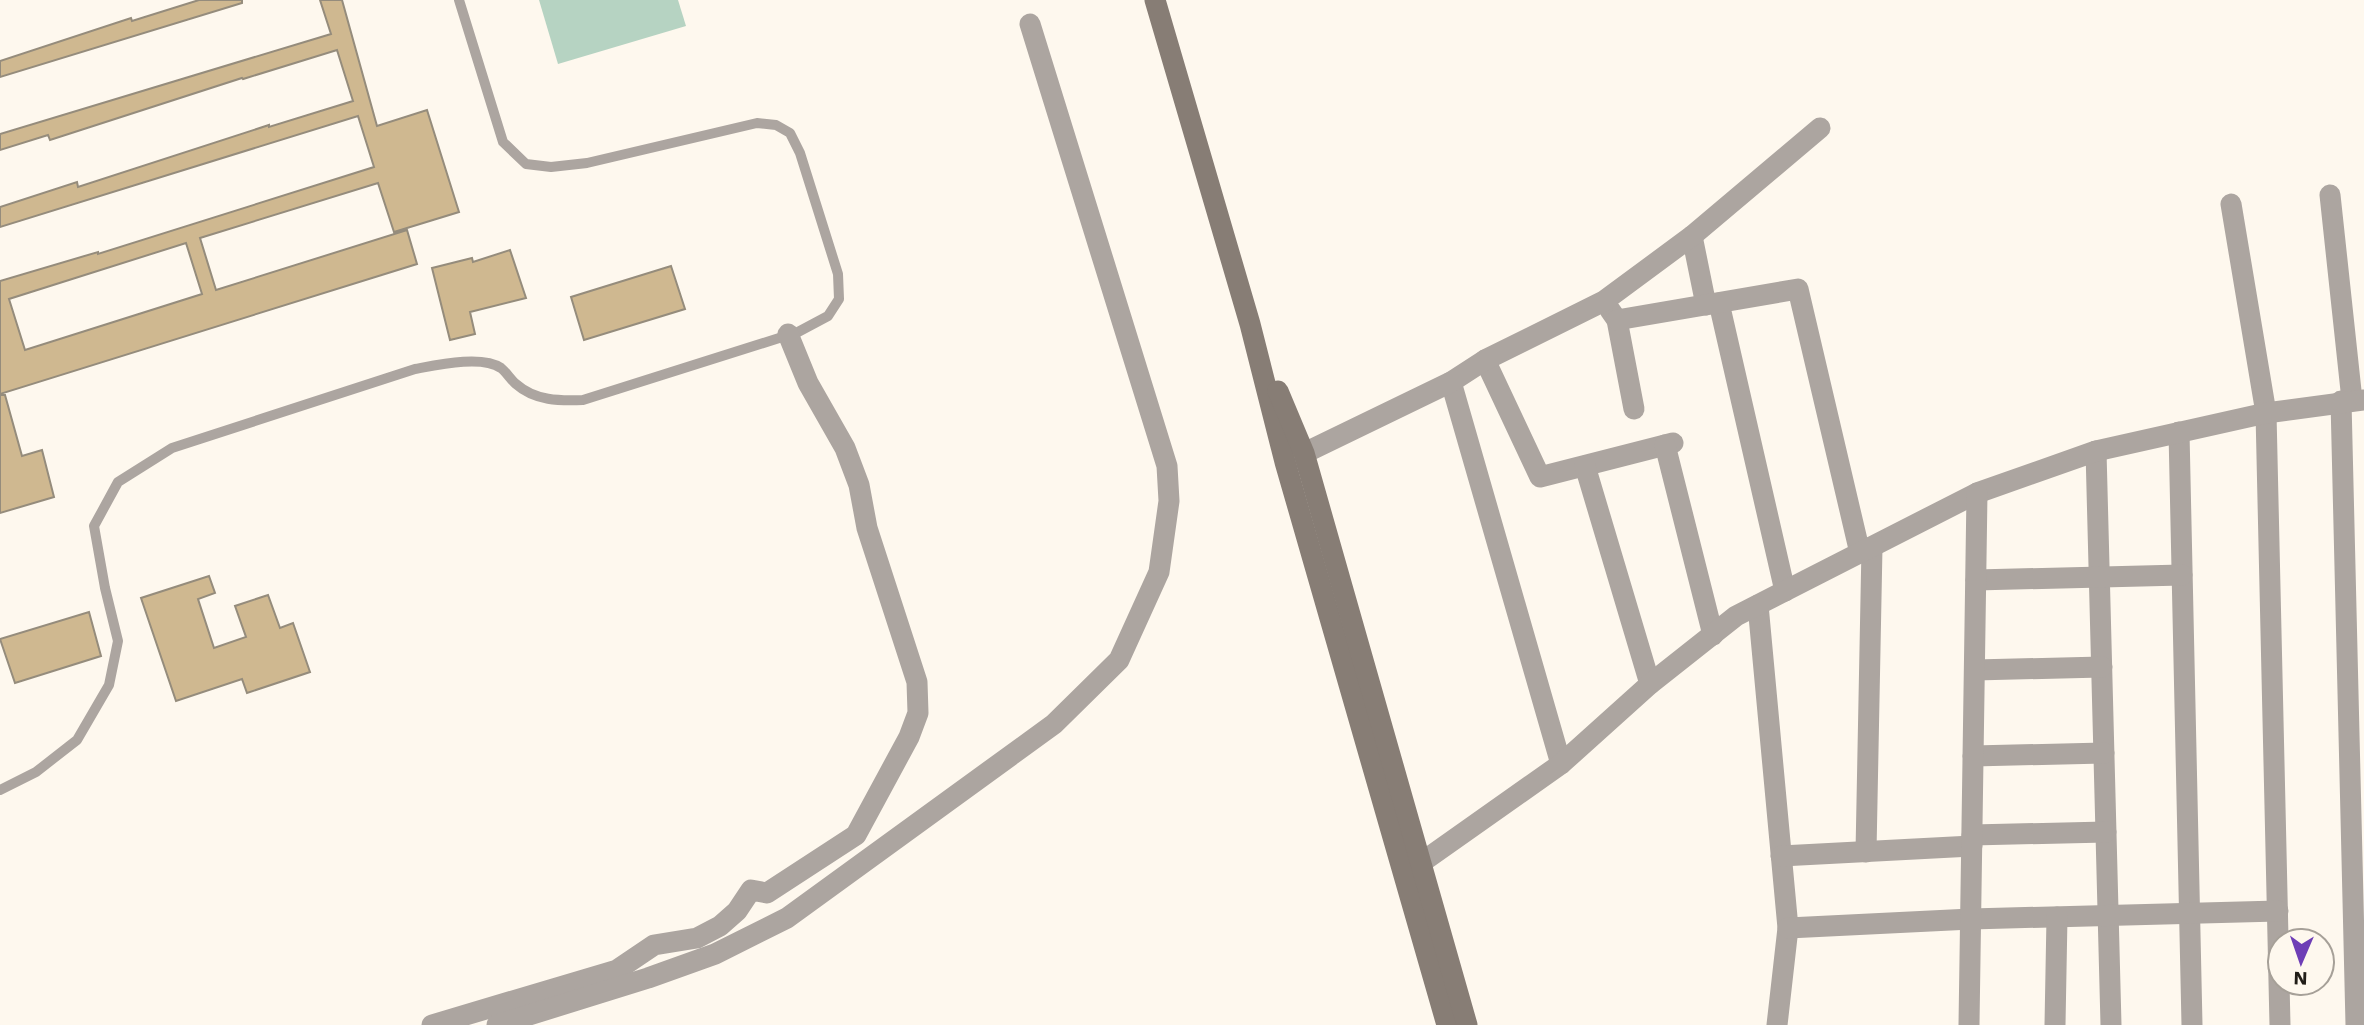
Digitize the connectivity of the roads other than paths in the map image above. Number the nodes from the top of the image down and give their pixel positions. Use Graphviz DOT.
graph roads {
  1 [pos="459,0"];
  2 [pos="1155,0"];
  3 [pos="1030,24"];
  4 [pos="1820,128"];
  5 [pos="2330,195"];
  6 [pos="2231,204"];
  7 [pos="1692,236"];
  8 [pos="1604,301"];
  9 [pos="1713,304"];
  10 [pos="1617,320"];
  11 [pos="788,334"];
  12 [pos="1485,360"];
  13 [pos="1451,382"];
  14 [pos="2353,400"];
  15 [pos="1634,409"];
  16 [pos="2266,413"];
  17 [pos="2179,432"];
  18 [pos="2096,451"];
  19 [pos="1294,458"];
  20 [pos="1585,466"];
  21 [pos="1977,493"];
  22 [pos="1866,550"];
  23 [pos="2182,575"];
  24 [pos="2099,577"];
  25 [pos="1976,580"];
  26 [pos="1785,591"];
  27 [pos="1758,605"];
  28 [pos="1713,635"];
  29 [pos="2102,667"];
  30 [pos="1975,670"];
  31 [pos="1650,684"];
  32 [pos="2104,752"];
  33 [pos="1973,756"];
  34 [pos="1561,764"];
  35 [pos="0,790"];
  36 [pos="2106,832"];
  37 [pos="1972,841"];
  38 [pos="1866,852"];
  39 [pos="1781,856"];
  40 [pos="1412,869"];
  41 [pos="2278,911"];
  42 [pos="2190,914"];
  43 [pos="2108,915"];
  44 [pos="2057,917"];
  45 [pos="1971,919"];
  46 [pos="1787,928"];
  47 [pos="432,1025"];
  48 [pos="497,1025"];
  49 [pos="1447,1025"];
  50 [pos="1467,1025"];
  51 [pos="1777,1025"];
  52 [pos="1969,1025"];
  53 [pos="2055,1025"];
  54 [pos="2111,1025"];
  55 [pos="2192,1025"];
  56 [pos="2280,1025"];
  57 [pos="2356,1025"];
  1 -- 11 [label="lane"];
  2 -- 19 [label="street"];
  3 -- 48 [label="street"];
  4 -- 7 [label="street"];
  5 -- 14 [label="street"];
  6 -- 16 [label="street"];
  7 -- 8 [label="street"];
  7 -- 9 [label="street"];
  8 -- 10 [label="street"];
  8 -- 12 [label="street"];
  9 -- 10 [label="street"];
  9 -- 22 [label="street"];
  9 -- 26 [label="street"];
  10 -- 15 [label="street"];
  11 -- 35 [label="lane"];
  11 -- 47 [label="street"];
  12 -- 13 [label="street"];
  12 -- 20 [label="street"];
  13 -- 19 [label="street"];
  13 -- 34 [label="street"];
  14 -- 16 [label="street"];
  14 -- 57 [label="street"];
  16 -- 17 [label="street"];
  16 -- 41 [label="street"];
  17 -- 18 [label="street"];
  17 -- 23 [label="street"];
  18 -- 21 [label="street"];
  18 -- 24 [label="street"];
  19 -- 40 [label="street"];
  20 -- 28 [label="street"];
  20 -- 31 [label="street"];
  21 -- 22 [label="street"];
  21 -- 25 [label="street"];
  22 -- 26 [label="street"];
  22 -- 38 [label="street"];
  23 -- 24 [label="street"];
  23 -- 42 [label="street"];
  24 -- 25 [label="street"];
  24 -- 29 [label="street"];
  25 -- 30 [label="street"];
  26 -- 27 [label="street"];
  27 -- 28 [label="street"];
  27 -- 39 [label="street"];
  28 -- 31 [label="street"];
  29 -- 30 [label="street"];
  29 -- 32 [label="street"];
  30 -- 33 [label="street"];
  31 -- 34 [label="street"];
  32 -- 33 [label="street"];
  32 -- 36 [label="street"];
  33 -- 37 [label="street"];
  34 -- 40 [label="street"];
  36 -- 37 [label="street"];
  36 -- 43 [label="street"];
  37 -- 38 [label="street"];
  37 -- 45 [label="street"];
  38 -- 39 [label="street"];
  39 -- 46 [label="street"];
  40 -- 49 [label="street"];
  40 -- 50 [label="street"];
  41 -- 42 [label="street"];
  41 -- 56 [label="street"];
  42 -- 43 [label="street"];
  42 -- 55 [label="street"];
  43 -- 44 [label="street"];
  43 -- 54 [label="street"];
  44 -- 45 [label="street"];
  44 -- 53 [label="street"];
  45 -- 46 [label="street"];
  45 -- 52 [label="street"];
  46 -- 51 [label="street"];
}
